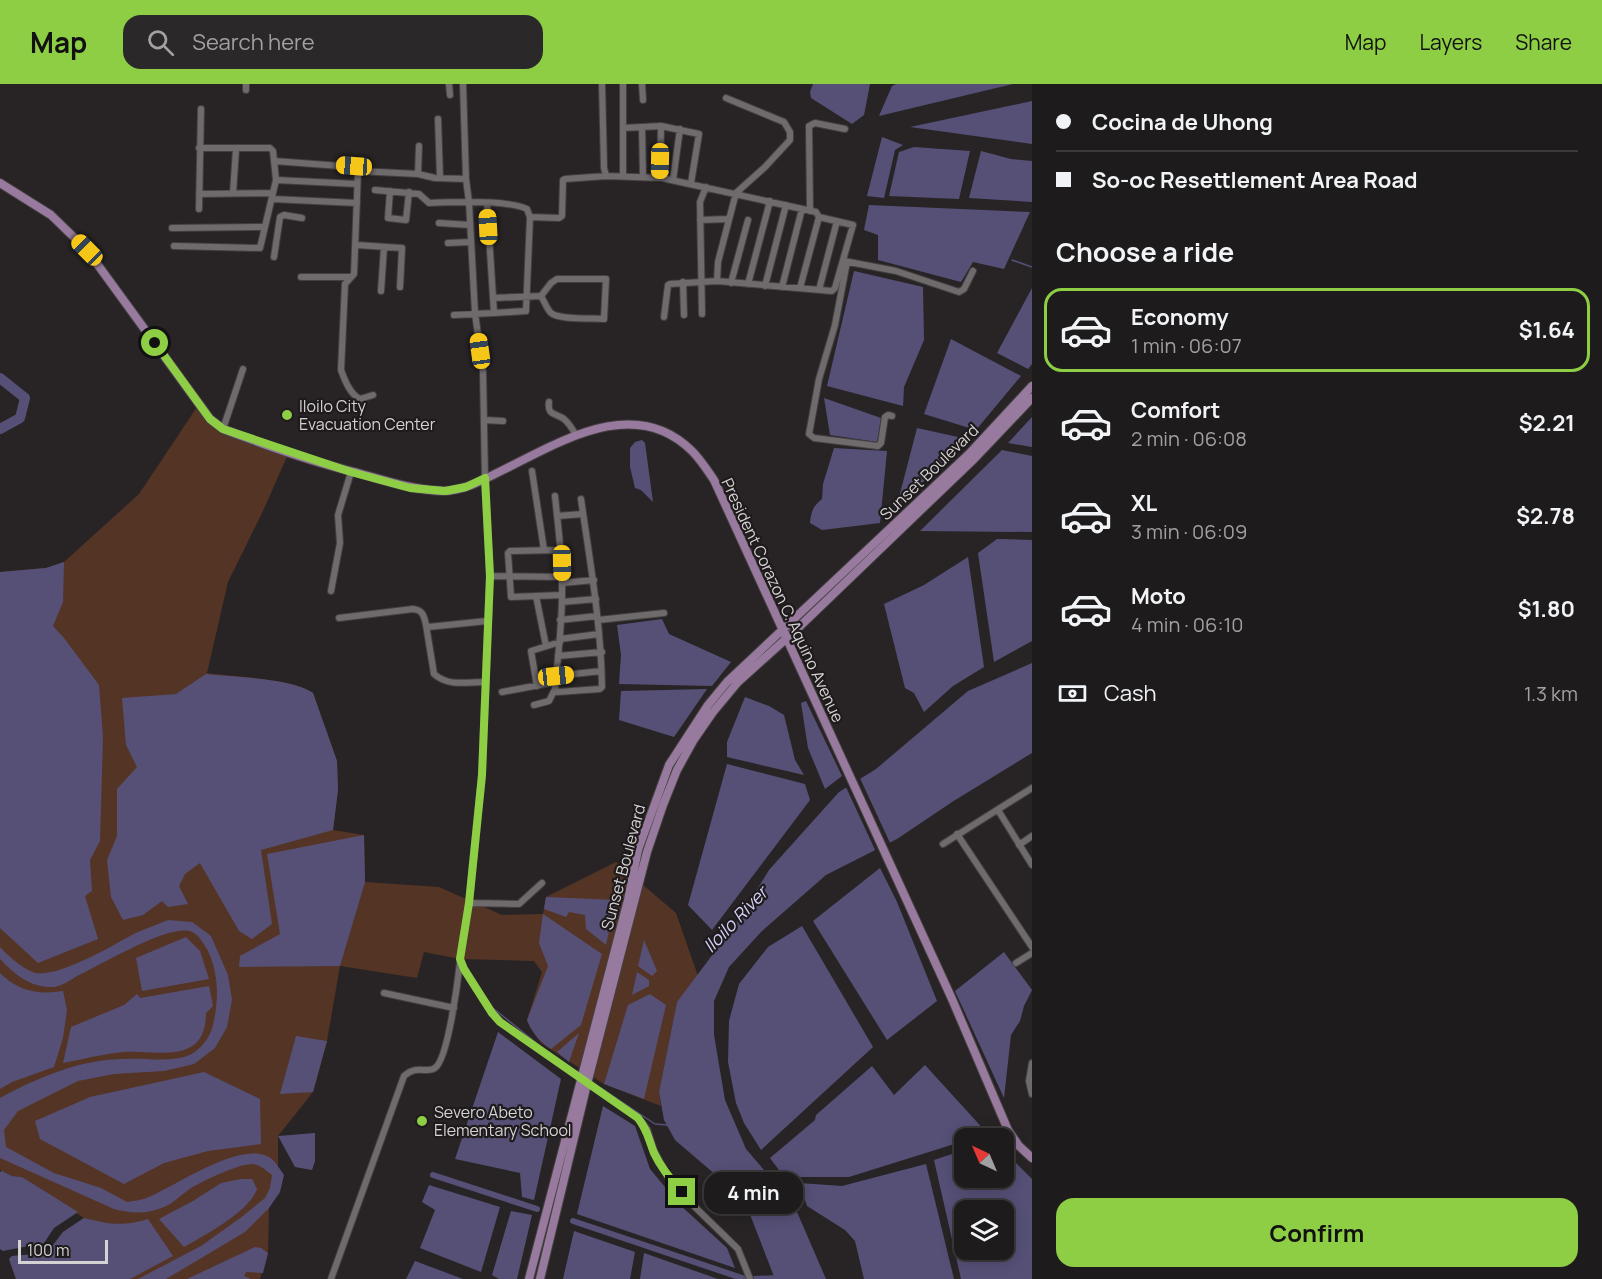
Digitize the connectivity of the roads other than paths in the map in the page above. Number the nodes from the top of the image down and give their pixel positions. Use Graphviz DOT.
graph roads {
  1 [pos="449,84"];
  2 [pos="463,84"];
  3 [pos="602,84"];
  4 [pos="623,84"];
  5 [pos="642,84"];
  6 [pos="450,95"];
  7 [pos="726,98"];
  8 [pos="643,100"];
  9 [pos="201,109"];
  10 [pos="438,119"];
  11 [pos="661,126"];
  12 [pos="642,127"];
  13 [pos="623,128"];
  14 [pos="680,129"];
  15 [pos="845,129"];
  16 [pos="419,146"];
  17 [pos="199,148"];
  18 [pos="236,149"];
  19 [pos="274,161"];
  20 [pos="358,171"];
  21 [pos="418,174"];
  22 [pos="606,176"];
  23 [pos="623,176"];
  24 [pos="643,177"];
  25 [pos="440,178"];
  26 [pos="660,178"];
  27 [pos="466,179"];
  28 [pos="276,180"];
  29 [pos="673,180"];
  30 [pos="0,183"];
  31 [pos="691,183"];
  32 [pos="357,184"];
  33 [pos="706,187"];
  34 [pos="375,190"];
  35 [pos="390,191"];
  36 [pos="409,192"];
  37 [pos="233,193"];
  38 [pos="736,193"];
  39 [pos="199,194"];
  40 [pos="272,196"];
  41 [pos="770,201"];
  42 [pos="469,202"];
  43 [pos="357,203"];
  44 [pos="487,204"];
  45 [pos="786,205"];
  46 [pos="199,208"];
  47 [pos="802,209"];
  48 [pos="810,211"];
  49 [pos="530,217"];
  50 [pos="819,217"];
  51 [pos="302,218"];
  52 [pos="729,219"];
  53 [pos="700,220"];
  54 [pos="748,220"];
  55 [pos="837,221"];
  56 [pos="439,223"];
  57 [pos="470,225"];
  58 [pos="265,227"];
  59 [pos="172,228"];
  60 [pos="471,242"];
  61 [pos="448,243"];
  62 [pos="357,245"];
  63 [pos="174,246"];
  64 [pos="384,247"];
  65 [pos="274,257"];
  66 [pos="845,261"];
  67 [pos="973,271"];
  68 [pos="301,277"];
  69 [pos="353,277"];
  70 [pos="700,281"];
  71 [pos="717,281"];
  72 [pos="683,282"];
  73 [pos="731,283"];
  74 [pos="748,284"];
  75 [pos="765,286"];
  76 [pos="400,287"];
  77 [pos="782,287"];
  78 [pos="800,288"];
  79 [pos="819,290"];
  80 [pos="381,291"];
  81 [pos="527,296"];
  82 [pos="542,296"];
  83 [pos="493,298"];
  84 [pos="475,313"];
  85 [pos="494,313"];
  86 [pos="702,314"];
  87 [pos="454,315"];
  88 [pos="684,315"];
  89 [pos="664,317"];
  90 [pos="243,369"];
  91 [pos="1032,386"];
  92 [pos="373,395"];
  93 [pos="1032,398"];
  94 [pos="549,402"];
  95 [pos="892,416"];
  96 [pos="484,420"];
  97 [pos="503,421"];
  98 [pos="223,429"];
  99 [pos="576,435"];
  100 [pos="986,441"];
  101 [pos="532,471"];
  102 [pos="351,472"];
  103 [pos="485,478"];
  104 [pos="555,496"];
  105 [pos="581,499"];
  106 [pos="583,514"];
  107 [pos="557,516"];
  108 [pos="544,550"];
  109 [pos="561,550"];
  110 [pos="508,575"];
  111 [pos="490,576"];
  112 [pos="562,580"];
  113 [pos="594,580"];
  114 [pos="331,591"];
  115 [pos="536,596"];
  116 [pos="562,598"];
  117 [pos="596,598"];
  118 [pos="664,613"];
  119 [pos="339,618"];
  120 [pos="597,618"];
  121 [pos="560,620"];
  122 [pos="487,621"];
  123 [pos="426,625"];
  124 [pos="599,634"];
  125 [pos="785,634"];
  126 [pos="560,640"];
  127 [pos="546,646"];
  128 [pos="602,652"];
  129 [pos="558,656"];
  130 [pos="602,671"];
  131 [pos="485,682"];
  132 [pos="556,682"];
  133 [pos="537,686"];
  134 [pos="502,692"];
  135 [pos="534,705"];
  136 [pos="1032,788"];
  137 [pos="998,810"];
  138 [pos="957,834"];
  139 [pos="1032,836"];
  140 [pos="942,844"];
  141 [pos="1019,844"];
  142 [pos="638,850"];
  143 [pos="647,852"];
  144 [pos="1032,865"];
  145 [pos="542,883"];
  146 [pos="469,903"];
  147 [pos="1032,947"];
  148 [pos="1032,953"];
  149 [pos="460,959"];
  150 [pos="1016,963"];
  151 [pos="384,993"];
  152 [pos="454,1008"];
  153 [pos="1032,1064"];
  154 [pos="580,1079"];
  155 [pos="587,1084"];
  156 [pos="1032,1094"];
  157 [pos="1032,1158"];
  158 [pos="331,1279"];
  159 [pos="529,1279"];
  160 [pos="540,1279"];
  161 [pos="750,1279"];
  1 -- 6 [label="street"];
  2 -- 27 [label="street"];
  3 -- 22 [label="street"];
  4 -- 13 [label="street"];
  5 -- 8 [label="street"];
  7 -- 38 [label="street"];
  9 -- 17 [label="street"];
  10 -- 25 [label="street"];
  11 -- 12 [label="street"];
  11 -- 14 [label="street"];
  11 -- 26 [label="street"];
  12 -- 13 [label="street"];
  12 -- 24 [label="street"];
  13 -- 23 [label="street"];
  14 -- 29 [label="street"];
  14 -- 31 [label="street"];
  15 -- 48 [label="street"];
  16 -- 21 [label="street"];
  17 -- 18 [label="street"];
  17 -- 39 [label="street"];
  18 -- 19 [label="street"];
  18 -- 37 [label="street"];
  19 -- 20 [label="street"];
  19 -- 28 [label="street"];
  20 -- 21 [label="street"];
  20 -- 32 [label="street"];
  21 -- 25 [label="street"];
  22 -- 23 [label="street"];
  22 -- 49 [label="street"];
  23 -- 24 [label="street"];
  24 -- 26 [label="street"];
  25 -- 27 [label="street"];
  26 -- 29 [label="street"];
  27 -- 42 [label="street"];
  28 -- 32 [label="street"];
  28 -- 40 [label="street"];
  29 -- 31 [label="street"];
  30 -- 98 [label="main road, President Corazon C. Aquino Avenue"];
  31 -- 33 [label="street"];
  32 -- 43 [label="street"];
  33 -- 38 [label="street"];
  33 -- 53 [label="street"];
  34 -- 35 [label="street"];
  35 -- 36 [label="street"];
  35 -- 36 [label="street"];
  36 -- 42 [label="street"];
  37 -- 39 [label="street"];
  37 -- 40 [label="street"];
  38 -- 41 [label="street"];
  38 -- 52 [label="street"];
  39 -- 46 [label="street"];
  40 -- 43 [label="street"];
  40 -- 58 [label="street"];
  41 -- 45 [label="street"];
  41 -- 74 [label="street"];
  42 -- 44 [label="street"];
  42 -- 57 [label="street"];
  43 -- 62 [label="street"];
  44 -- 49 [label="street"];
  44 -- 83 [label="street"];
  45 -- 47 [label="street"];
  45 -- 75 [label="street"];
  47 -- 48 [label="street"];
  47 -- 77 [label="street"];
  48 -- 50 [label="street"];
  49 -- 81 [label="street"];
  50 -- 55 [label="street"];
  50 -- 78 [label="street"];
  51 -- 65 [label="street"];
  52 -- 53 [label="street"];
  52 -- 71 [label="street"];
  53 -- 70 [label="street"];
  54 -- 73 [label="street"];
  55 -- 66 [label="street"];
  55 -- 79 [label="street"];
  56 -- 57 [label="street"];
  57 -- 60 [label="street"];
  58 -- 59 [label="street"];
  58 -- 63 [label="street"];
  60 -- 61 [label="street"];
  60 -- 84 [label="street"];
  62 -- 64 [label="street"];
  62 -- 69 [label="street"];
  64 -- 76 [label="street"];
  64 -- 80 [label="street"];
  66 -- 67 [label="street"];
  66 -- 79 [label="street"];
  66 -- 95 [label="street"];
  68 -- 69 [label="street"];
  69 -- 92 [label="street"];
  70 -- 71 [label="street"];
  70 -- 72 [label="street"];
  70 -- 86 [label="street"];
  71 -- 73 [label="street"];
  72 -- 88 [label="street"];
  72 -- 89 [label="street"];
  73 -- 74 [label="street"];
  74 -- 75 [label="street"];
  75 -- 77 [label="street"];
  77 -- 78 [label="street"];
  78 -- 79 [label="street"];
  81 -- 82 [label="street"];
  81 -- 83 [label="street"];
  81 -- 85 [label="street"];
  82 -- 82 [label="street"];
  83 -- 85 [label="street"];
  84 -- 85 [label="street"];
  84 -- 87 [label="street"];
  84 -- 96 [label="street"];
  90 -- 98 [label="street"];
  91 -- 100 [label="main road, Sunset Boulevard"];
  93 -- 100 [label="main road, Sunset Boulevard"];
  94 -- 99 [label="street"];
  96 -- 97 [label="street"];
  96 -- 103 [label="street"];
  98 -- 102 [label="main road, President Corazon C. Aquino Avenue"];
  99 -- 103 [label="main road, President Corazon C. Aquino Avenue"];
  99 -- 125 [label="main road, President Corazon C. Aquino Avenue"];
  100 -- 125 [label="main road, Sunset Boulevard"];
  101 -- 108 [label="street"];
  102 -- 103 [label="main road, President Corazon C. Aquino Avenue"];
  102 -- 114 [label="street"];
  103 -- 111 [label="street"];
  104 -- 107 [label="street"];
  105 -- 106 [label="street"];
  106 -- 107 [label="street"];
  106 -- 113 [label="street"];
  107 -- 109 [label="street"];
  108 -- 109 [label="street"];
  108 -- 110 [label="street"];
  109 -- 112 [label="street"];
  110 -- 111 [label="street"];
  110 -- 112 [label="street"];
  110 -- 115 [label="street"];
  111 -- 122 [label="street"];
  112 -- 113 [label="street"];
  112 -- 116 [label="street"];
  113 -- 117 [label="street"];
  115 -- 116 [label="street"];
  115 -- 127 [label="street"];
  116 -- 117 [label="street"];
  116 -- 121 [label="street"];
  117 -- 120 [label="street"];
  118 -- 120 [label="street"];
  119 -- 123 [label="street"];
  120 -- 121 [label="street"];
  120 -- 124 [label="street"];
  121 -- 126 [label="street"];
  122 -- 123 [label="street"];
  122 -- 131 [label="street"];
  123 -- 131 [label="street"];
  124 -- 126 [label="street"];
  124 -- 128 [label="street"];
  125 -- 142 [label="main road, Sunset Boulevard"];
  125 -- 143 [label="main road, Sunset Boulevard"];
  125 -- 157 [label="main road, President Corazon C. Aquino Avenue"];
  126 -- 127 [label="street"];
  126 -- 129 [label="street"];
  127 -- 133 [label="street"];
  128 -- 129 [label="street"];
  128 -- 130 [label="street"];
  129 -- 132 [label="street"];
  130 -- 132 [label="street"];
  130 -- 132 [label="street"];
  131 -- 146 [label="street"];
  132 -- 133 [label="street"];
  132 -- 135 [label="street"];
  133 -- 134 [label="street"];
  136 -- 137 [label="street"];
  137 -- 138 [label="street"];
  137 -- 141 [label="street"];
  138 -- 140 [label="street"];
  138 -- 147 [label="street"];
  139 -- 141 [label="street"];
  141 -- 144 [label="street"];
  142 -- 143 [label="main road"];
  142 -- 154 [label="main road, Sunset Boulevard"];
  143 -- 155 [label="main road, Sunset Boulevard"];
  145 -- 146 [label="street"];
  146 -- 149 [label="street"];
  148 -- 150 [label="street"];
  149 -- 152 [label="street"];
  149 -- 154 [label="street"];
  151 -- 152 [label="street"];
  152 -- 158 [label="street"];
  153 -- 156 [label="street"];
  154 -- 155 [label="street"];
  154 -- 159 [label="main road, Sunset Boulevard"];
  155 -- 160 [label="main road, Sunset Boulevard"];
  155 -- 161 [label="street"];
}
